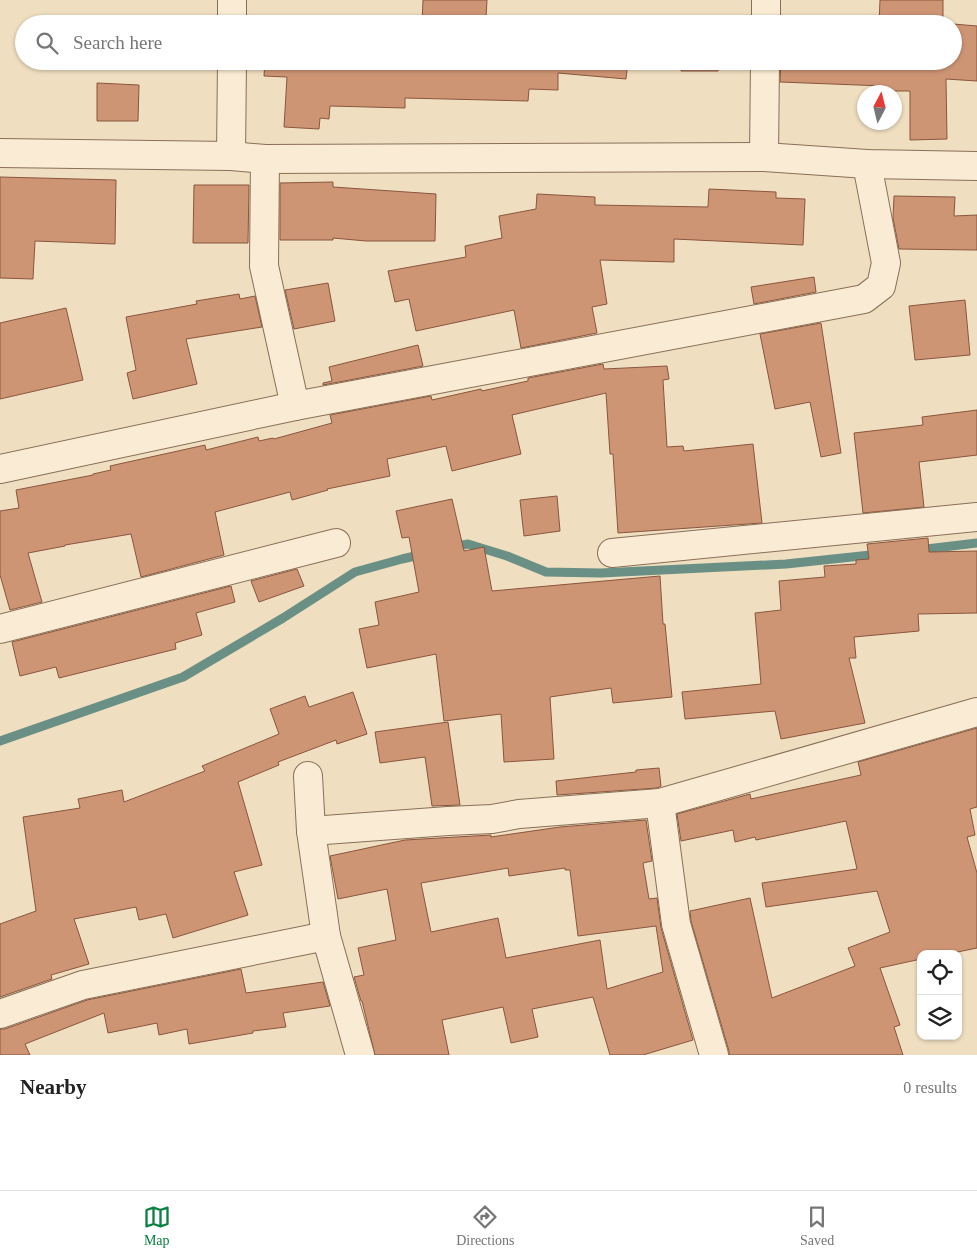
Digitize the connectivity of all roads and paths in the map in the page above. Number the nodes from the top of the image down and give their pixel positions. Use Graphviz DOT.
graph roads {
  1 [pos="232,0"];
  2 [pos="766,0"];
  3 [pos="232,15"];
  4 [pos="766,15"];
  5 [pos="232,70"];
  6 [pos="765,70"];
  7 [pos="0,152"];
  8 [pos="231,156"];
  9 [pos="764,157"];
  10 [pos="265,159"];
  11 [pos="867,164"];
  12 [pos="977,166"];
  13 [pos="295,406"];
  14 [pos="0,469"];
  15 [pos="977,517"];
  16 [pos="336,543"];
  17 [pos="612,553"];
  18 [pos="0,629"];
  19 [pos="977,712"];
  20 [pos="308,776"];
  21 [pos="660,803"];
  22 [pos="311,831"];
  23 [pos="326,936"];
  24 [pos="0,1014"];
  25 [pos="360,1055"];
  26 [pos="714,1055"];
  1 -- 3 [label="street"];
  2 -- 4 [label="street"];
  5 -- 8 [label="street"];
  6 -- 9 [label="street"];
  7 -- 8 [label="street"];
  8 -- 10 [label="street"];
  9 -- 10 [label="street"];
  9 -- 11 [label="street"];
  10 -- 13 [label="street"];
  11 -- 12 [label="street"];
  11 -- 13 [label="street"];
  13 -- 14 [label="street"];
  15 -- 17 [label="street"];
  16 -- 18 [label="street"];
  19 -- 21 [label="street"];
  20 -- 22 [label="street"];
  21 -- 22 [label="street"];
  21 -- 26 [label="street"];
  22 -- 23 [label="street"];
  23 -- 24 [label="street"];
  23 -- 25 [label="street"];
}
